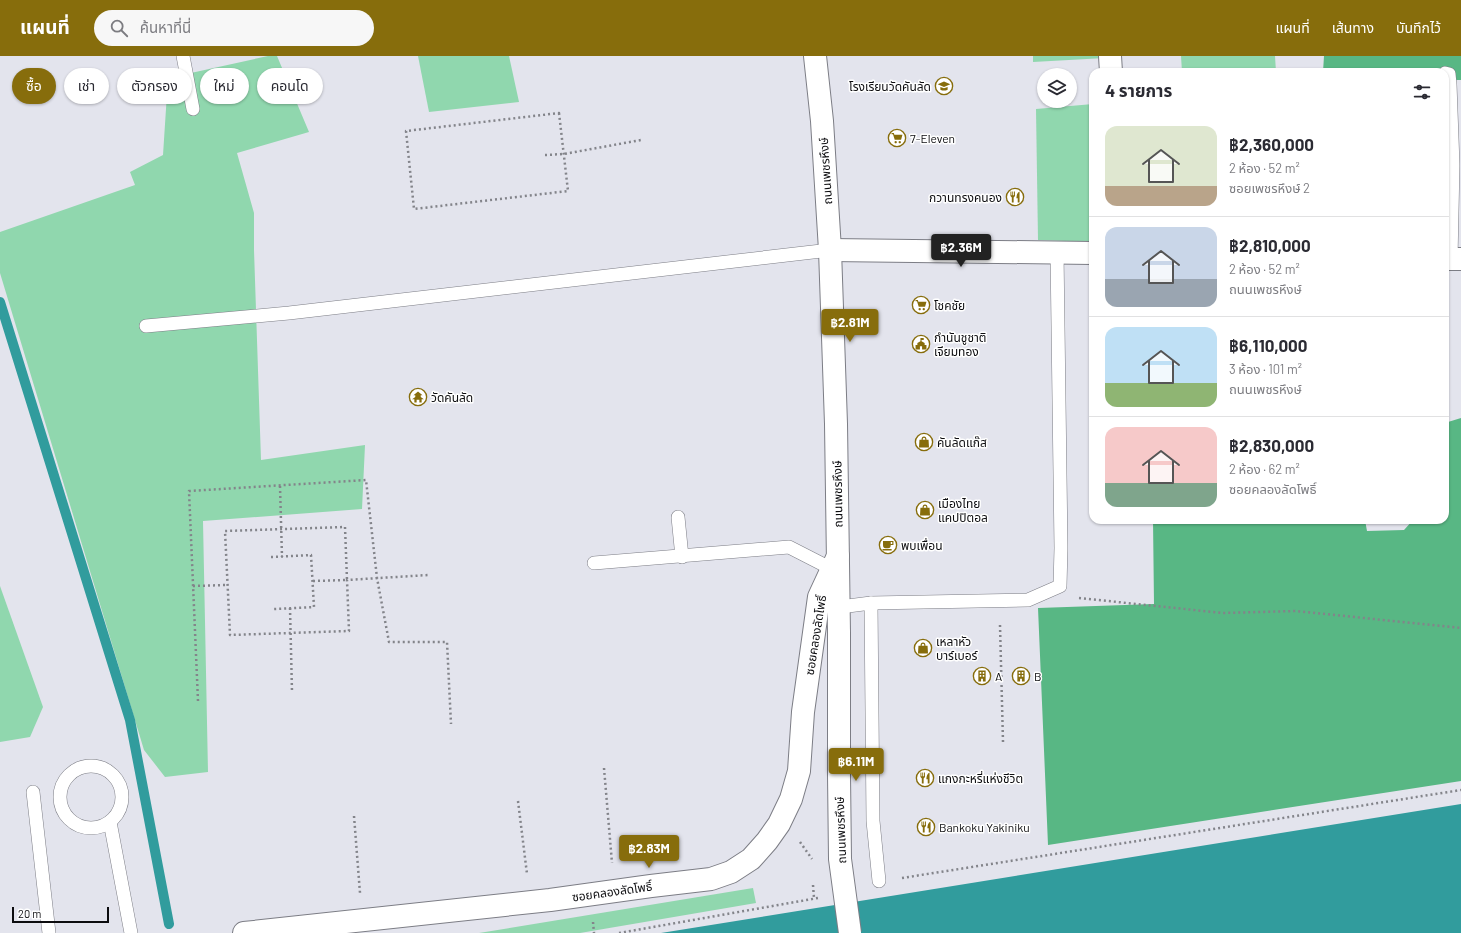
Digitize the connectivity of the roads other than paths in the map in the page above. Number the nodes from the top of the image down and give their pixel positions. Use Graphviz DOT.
graph roads {
  1 [pos="183,56"];
  2 [pos="815,56"];
  3 [pos="1110,56"];
  4 [pos="1111,68"];
  5 [pos="1449,74"];
  6 [pos="193,109"];
  7 [pos="830,250"];
  8 [pos="1057,252"];
  9 [pos="1089,253"];
  10 [pos="1452,259"];
  11 [pos="146,326"];
  12 [pos="678,517"];
  13 [pos="682,557"];
  14 [pos="835,562"];
  15 [pos="594,563"];
  16 [pos="871,603"];
  17 [pos="840,606"];
  18 [pos="33,792"];
  19 [pos="110,822"];
  20 [pos="879,881"];
  21 [pos="49,933"];
  22 [pos="131,933"];
  23 [pos="244,933"];
  24 [pos="850,933"];
  1 -- 6 [label="lane"];
  2 -- 7 [label="street, ถนนเพชรหึงษ์"];
  3 -- 4 [label="street"];
  5 -- 10 [label="lane"];
  7 -- 8 [label="street"];
  7 -- 11 [label="lane"];
  7 -- 14 [label="street, ถนนเพชรหึงษ์"];
  8 -- 9 [label="street"];
  8 -- 16 [label="lane"];
  12 -- 13 [label="lane"];
  13 -- 14 [label="lane"];
  13 -- 15 [label="lane"];
  14 -- 17 [label="street, ถนนเพชรหึงษ์"];
  14 -- 23 [label="street, ซอยคลองลัดโพธิ์"];
  16 -- 17 [label="lane"];
  16 -- 20 [label="lane"];
  17 -- 24 [label="street, ถนนเพชรหึงษ์, bridge"];
  18 -- 21 [label="lane"];
  19 -- 19 [label="lane"];
  19 -- 22 [label="lane"];
}
